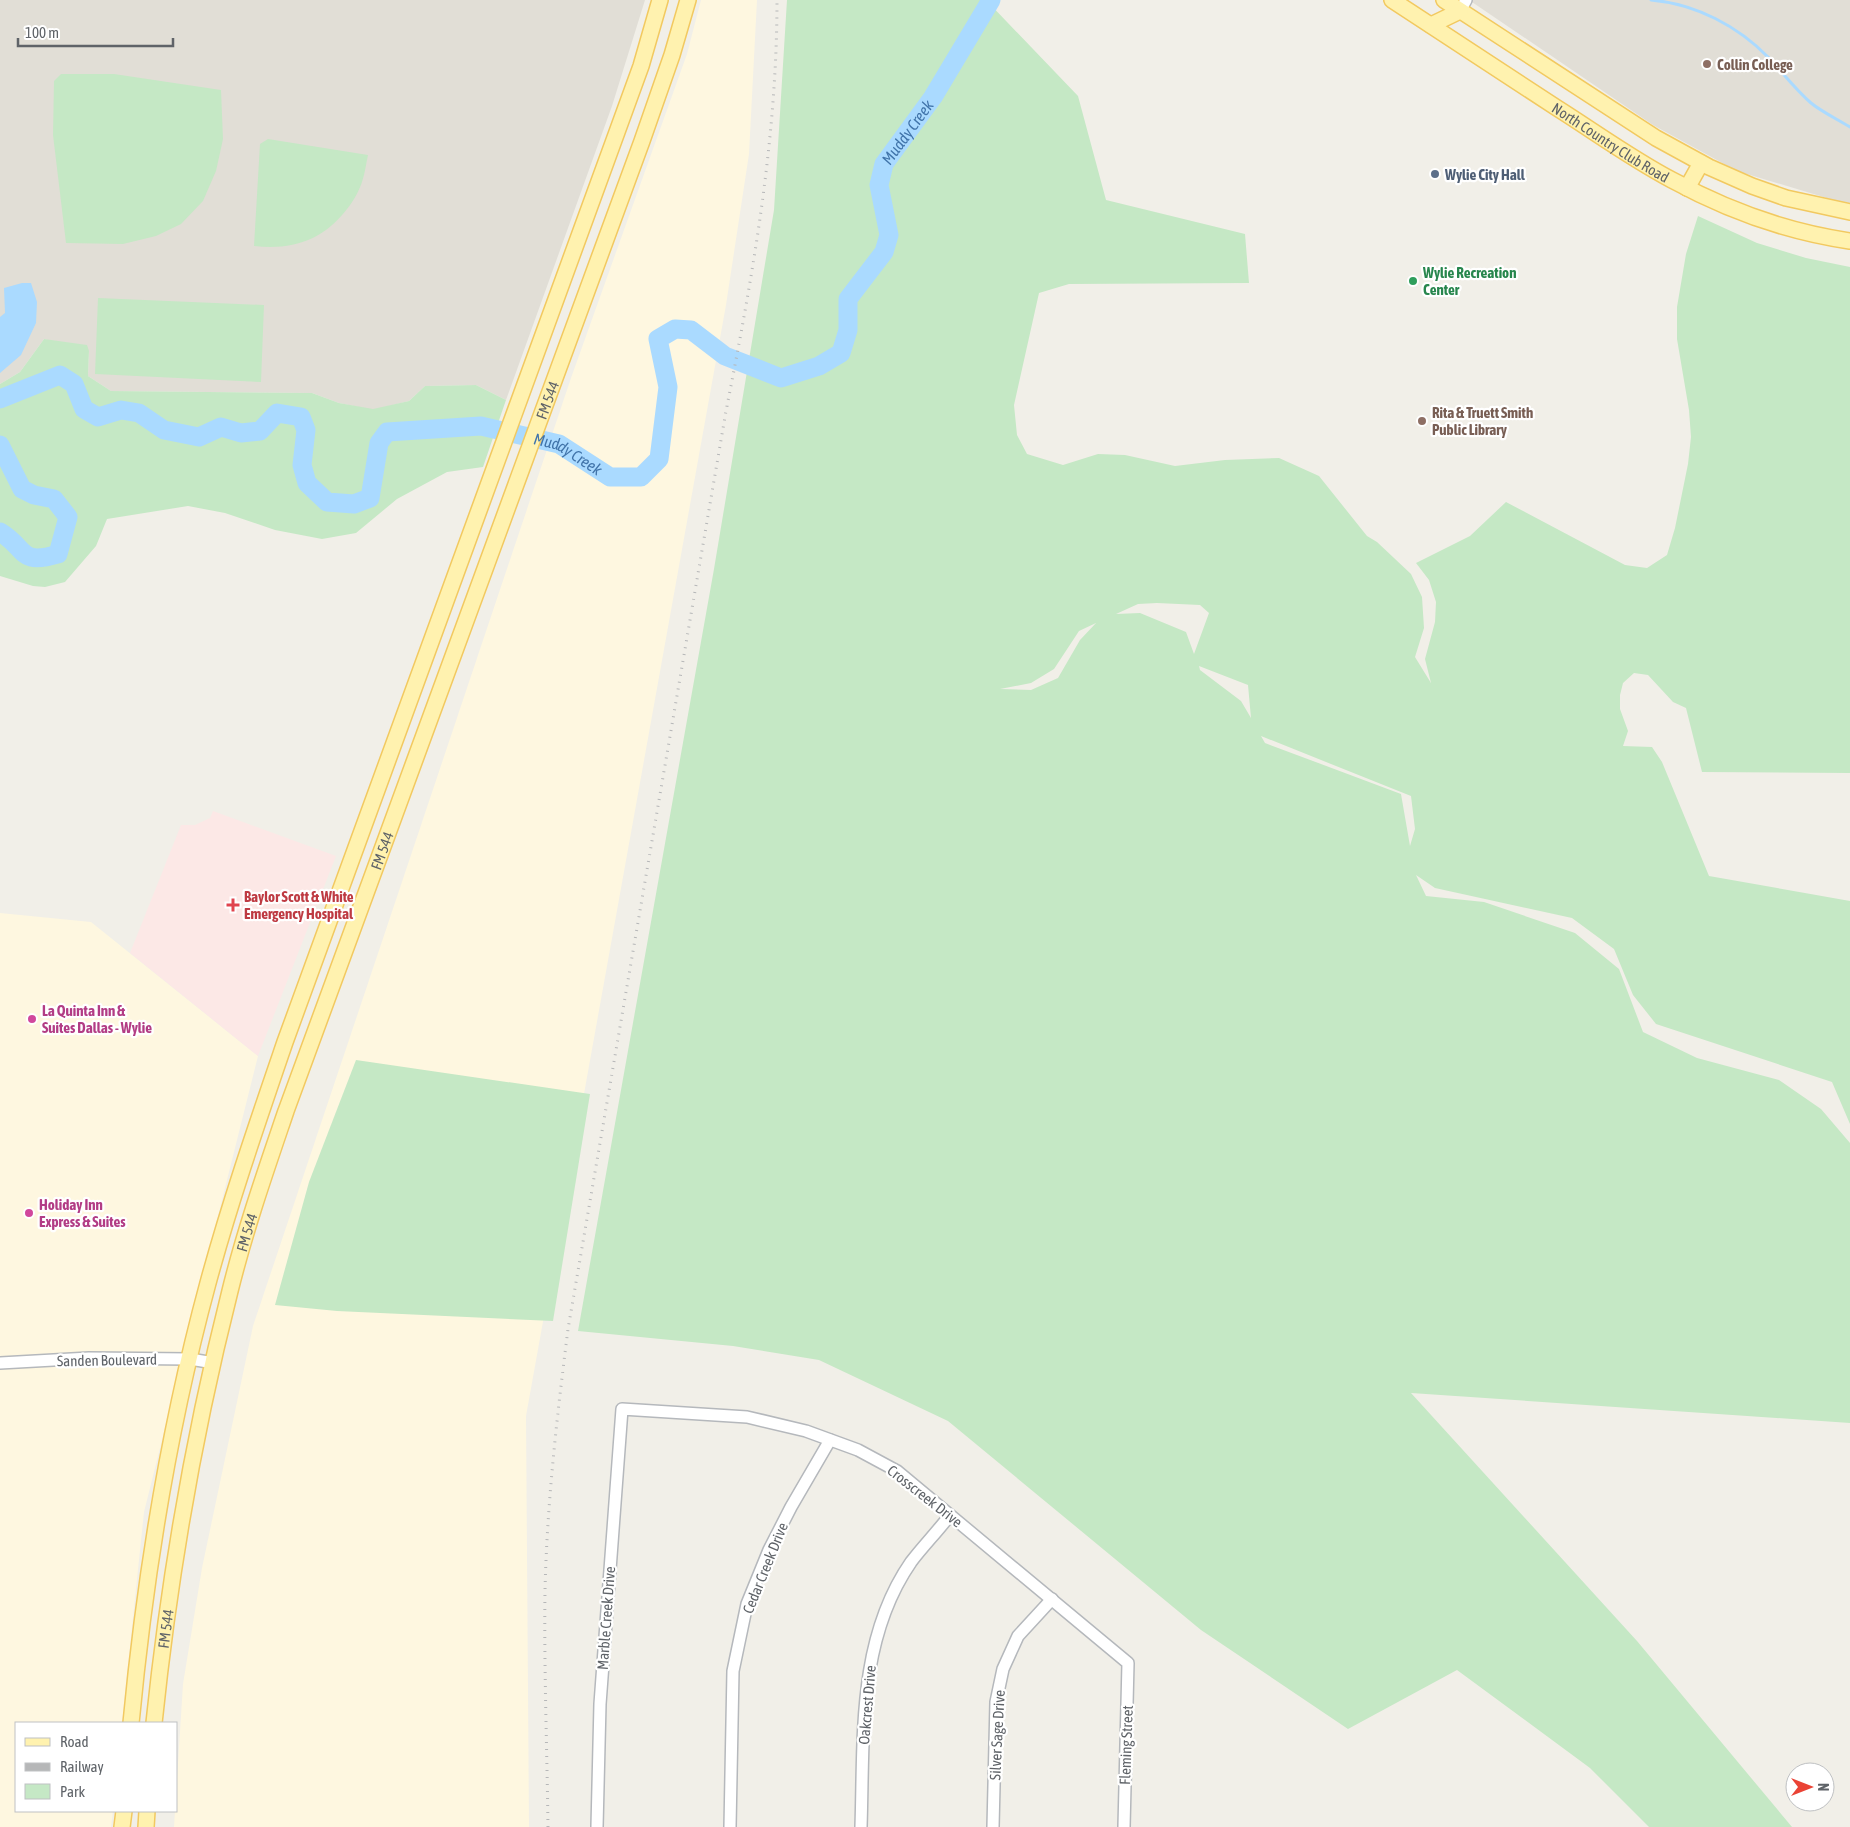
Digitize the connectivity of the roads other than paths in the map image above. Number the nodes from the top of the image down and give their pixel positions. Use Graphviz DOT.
graph roads {
  1 [pos="660,0"];
  2 [pos="688,0"];
  3 [pos="1392,0"];
  4 [pos="1439,0"];
  5 [pos="1444,0"];
  6 [pos="1463,5"];
  7 [pos="1431,25"];
  8 [pos="617,132"];
  9 [pos="642,141"];
  10 [pos="1701,163"];
  11 [pos="1687,188"];
  12 [pos="1850,212"];
  13 [pos="1850,241"];
  14 [pos="357,848"];
  15 [pos="378,856"];
  16 [pos="190,1359"];
  17 [pos="0,1363"];
  18 [pos="214,1363"];
  19 [pos="622,1409"];
  20 [pos="830,1440"];
  21 [pos="950,1515"];
  22 [pos="1052,1599"];
  23 [pos="1128,1662"];
  24 [pos="131,1722"];
  25 [pos="154,1722"];
  26 [pos="124,1812"];
  27 [pos="147,1812"];
  28 [pos="122,1827"];
  29 [pos="146,1827"];
  30 [pos="597,1827"];
  31 [pos="730,1827"];
  32 [pos="861,1827"];
  33 [pos="993,1827"];
  34 [pos="1124,1827"];
  1 -- 8 [label="main road, FM 544 / FM 544"];
  2 -- 9 [label="main road, FM 544 / FM 544"];
  3 -- 7 [label="main road, North Country Club Road"];
  4 -- 7 [label="main road"];
  5 -- 6 [label="main road, North Country Club Road"];
  6 -- 7 [label="main road"];
  6 -- 10 [label="main road, North Country Club Road"];
  7 -- 11 [label="main road, North Country Club Road"];
  8 -- 9 [label="main road"];
  8 -- 14 [label="main road, FM 544 / FM 544"];
  9 -- 15 [label="main road, FM 544 / FM 544"];
  10 -- 11 [label="main road"];
  10 -- 12 [label="main road, North Country Club Road"];
  11 -- 13 [label="main road, North Country Club Road"];
  14 -- 15 [label="main road"];
  14 -- 16 [label="main road, FM 544 / FM 544"];
  15 -- 18 [label="main road, FM 544 / FM 544"];
  16 -- 17 [label="street, Sanden Boulevard"];
  16 -- 18 [label="street, Sanden Boulevard"];
  16 -- 24 [label="main road, FM 544 / FM 544"];
  18 -- 25 [label="main road, FM 544 / FM 544"];
  19 -- 20 [label="street, Crosscreek Drive"];
  19 -- 30 [label="street, Marble Creek Drive"];
  20 -- 21 [label="street, Crosscreek Drive"];
  20 -- 31 [label="street, Cedar Creek Drive"];
  21 -- 22 [label="street, Crosscreek Drive"];
  21 -- 32 [label="street, Oakcrest Drive"];
  22 -- 23 [label="street, Crosscreek Drive"];
  22 -- 33 [label="street, Silver Sage Drive"];
  23 -- 34 [label="street, Fleming Street"];
  26 -- 28 [label="main road"];
  27 -- 29 [label="main road"];
}
